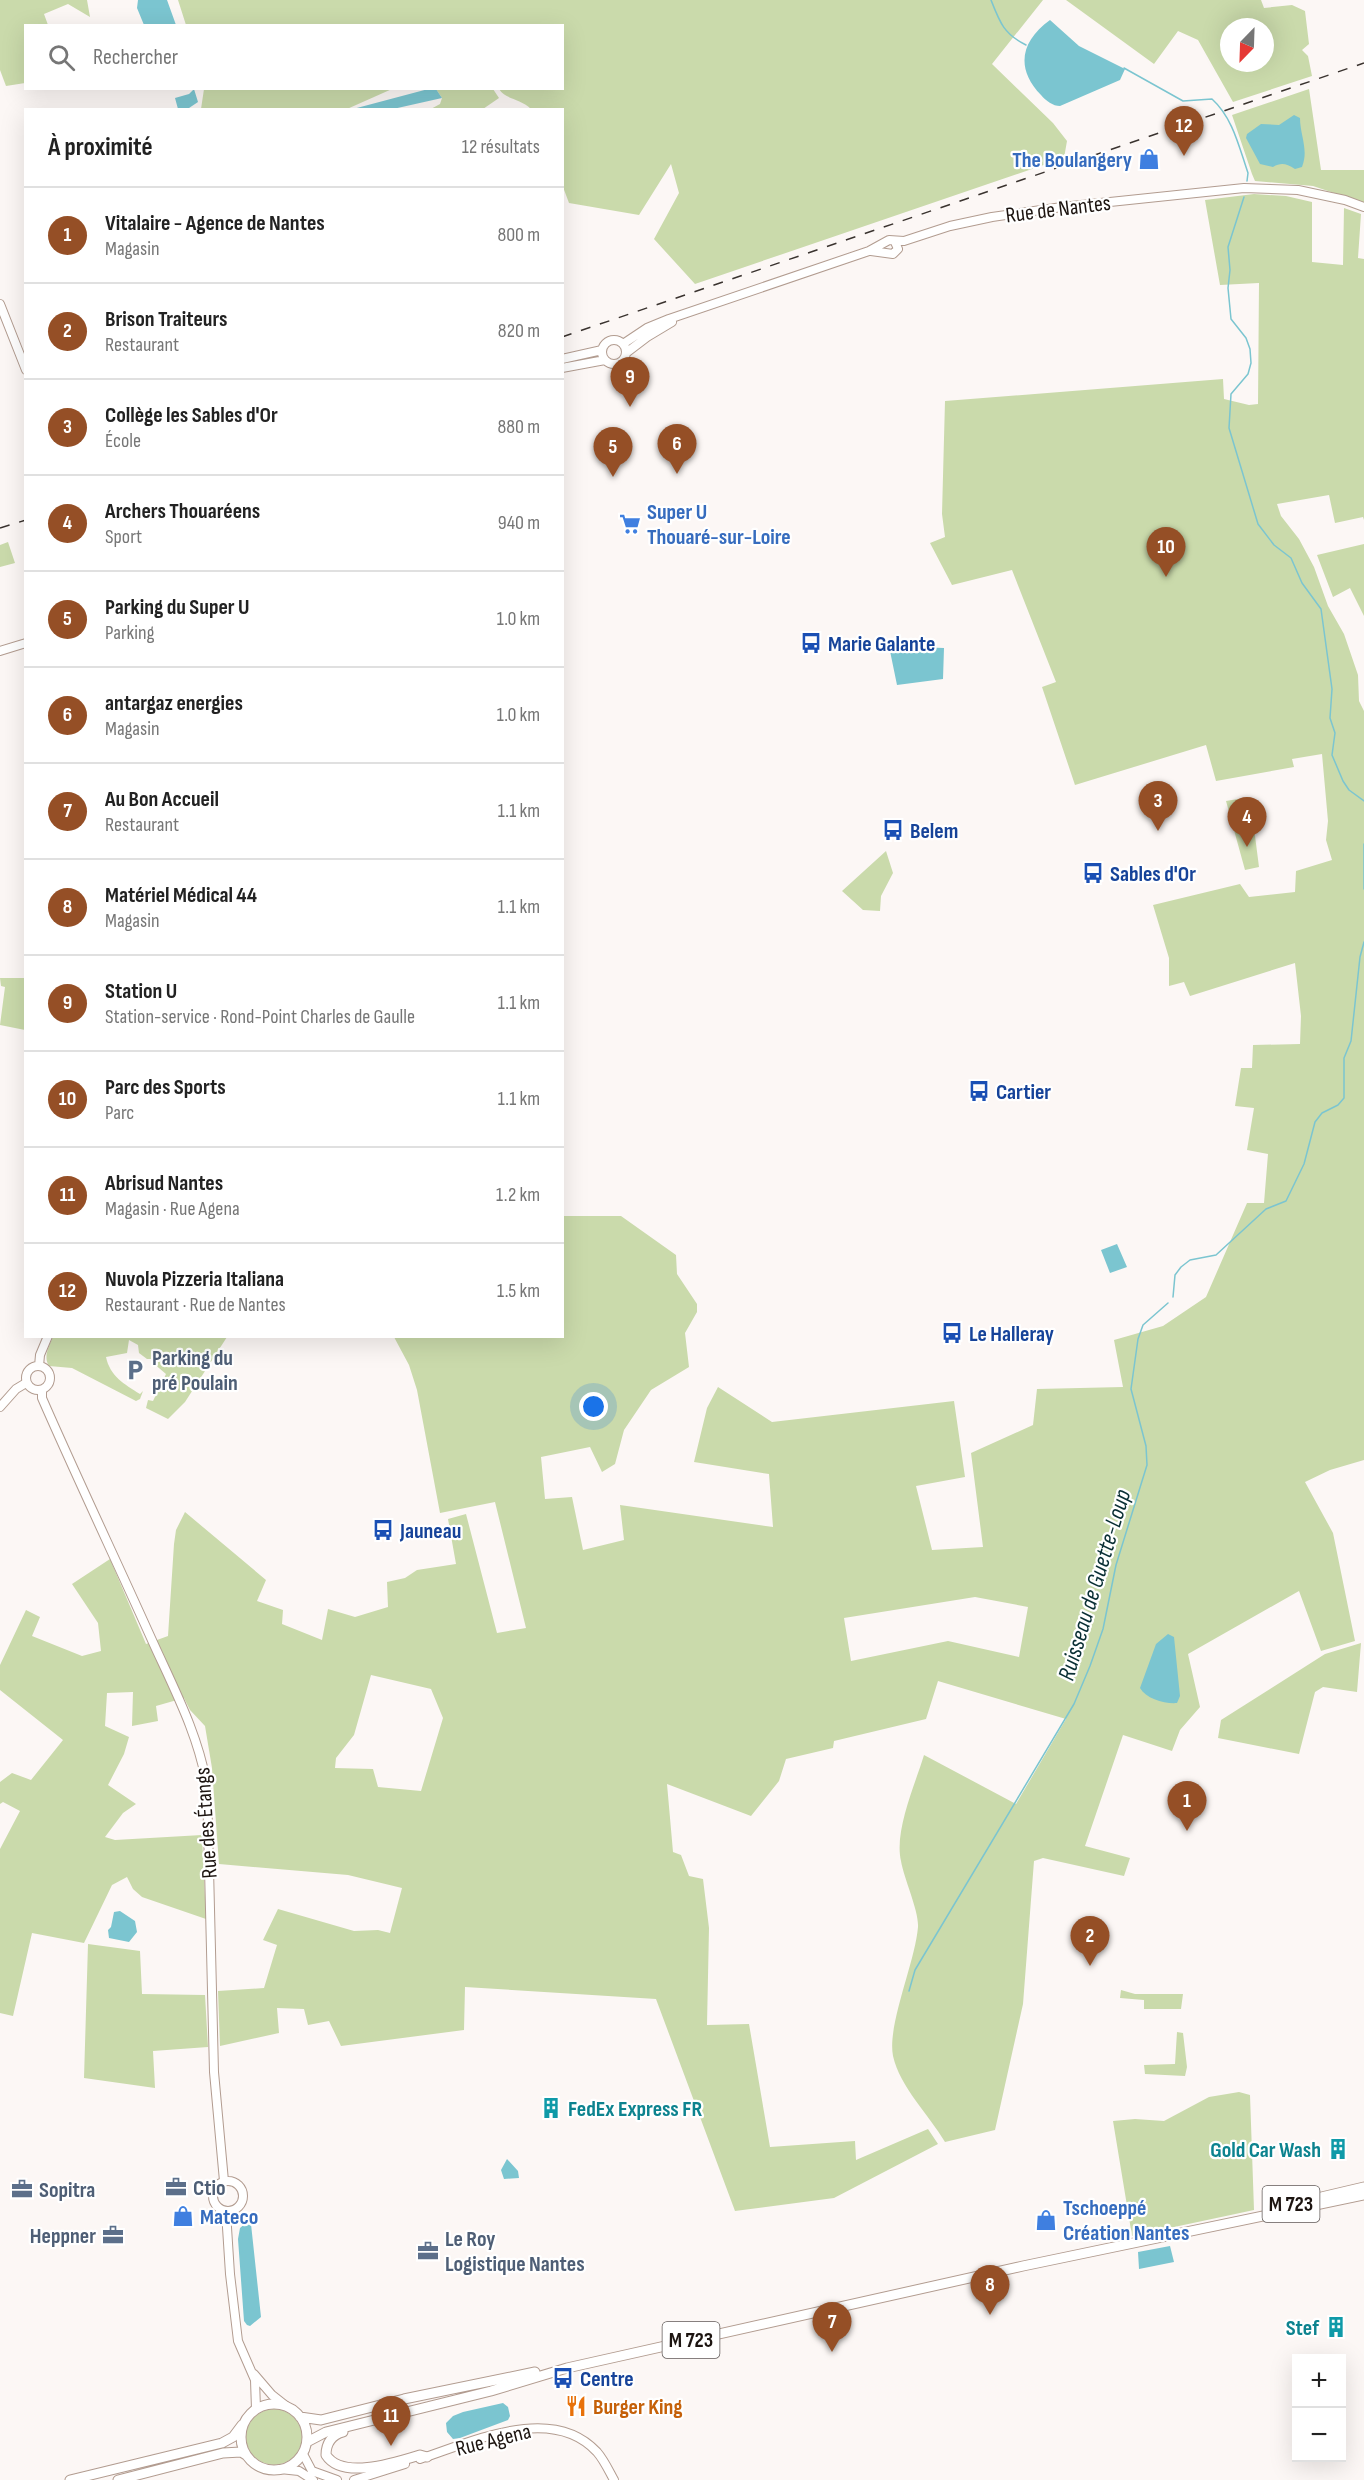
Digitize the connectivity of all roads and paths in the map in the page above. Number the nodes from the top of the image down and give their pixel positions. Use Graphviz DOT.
graph roads {
  1 [pos="1364,207"];
  2 [pos="899,243"];
  3 [pos="883,244"];
  4 [pos="869,251"];
  5 [pos="885,253"];
  6 [pos="0,304"];
  7 [pos="690,313"];
  8 [pos="623,344"];
  9 [pos="602,350"];
  10 [pos="626,353"];
  11 [pos="564,359"];
  12 [pos="605,360"];
  13 [pos="24,365"];
  14 [pos="564,368"];
  15 [pos="24,644"];
  16 [pos="0,651"];
  17 [pos="47,1338"];
  18 [pos="39,1366"];
  19 [pos="26,1383"];
  20 [pos="42,1390"];
  21 [pos="0,1407"];
  22 [pos="224,2181"];
  23 [pos="1364,2187"];
  24 [pos="1364,2195"];
  25 [pos="226,2211"];
  26 [pos="1218,2225"];
  27 [pos="250,2368"];
  28 [pos="567,2368"];
  29 [pos="286,2406"];
  30 [pos="256,2409"];
  31 [pos="410,2411"];
  32 [pos="300,2417"];
  33 [pos="244,2423"];
  34 [pos="307,2442"];
  35 [pos="303,2454"];
  36 [pos="246,2455"];
  37 [pos="427,2457"];
  38 [pos="280,2469"];
  39 [pos="70,2480"];
  40 [pos="118,2480"];
  41 [pos="313,2480"];
  42 [pos="337,2480"];
  43 [pos="354,2480"];
  44 [pos="614,2480"];
  1 -- 2 [label="street, Rue de Nantes"];
  2 -- 3 [label="street"];
  2 -- 5 [label="street"];
  3 -- 4 [label="street"];
  3 -- 5 [label="street"];
  4 -- 5 [label="street"];
  4 -- 7 [label="street"];
  6 -- 13 [label="main road"];
  7 -- 8 [label="street"];
  7 -- 10 [label="street"];
  8 -- 9 [label="street"];
  8 -- 10 [label="street"];
  9 -- 11 [label="street"];
  9 -- 12 [label="street"];
  10 -- 12 [label="street"];
  12 -- 14 [label="street"];
  15 -- 16 [label="street"];
  17 -- 18 [label="main road"];
  18 -- 19 [label="main road"];
  18 -- 20 [label="main road"];
  19 -- 20 [label="main road"];
  19 -- 21 [label="street"];
  20 -- 22 [label="main road, Rue des Étangs"];
  22 -- 25 [label="main road"];
  22 -- 25 [label="main road"];
  23 -- 26 [label="main road, M 723"];
  24 -- 26 [label="main road, M 723"];
  25 -- 27 [label="main road"];
  26 -- 28 [label="main road, M 723"];
  27 -- 29 [label="main road"];
  27 -- 30 [label="main road"];
  28 -- 31 [label="main road, M 723"];
  28 -- 32 [label="main road, M 723"];
  29 -- 30 [label="main road"];
  29 -- 32 [label="main road"];
  30 -- 33 [label="main road"];
  31 -- 34 [label="main road, M 723"];
  31 -- 37 [label="main road"];
  32 -- 34 [label="main road"];
  33 -- 36 [label="main road"];
  33 -- 39 [label="main road"];
  34 -- 35 [label="main road"];
  35 -- 38 [label="main road"];
  35 -- 42 [label="main road"];
  36 -- 38 [label="main road"];
  36 -- 40 [label="main road"];
  37 -- 43 [label="main road, Rue Agena"];
  37 -- 44 [label="main road, Rue Agena"];
  38 -- 41 [label="main road"];
}
